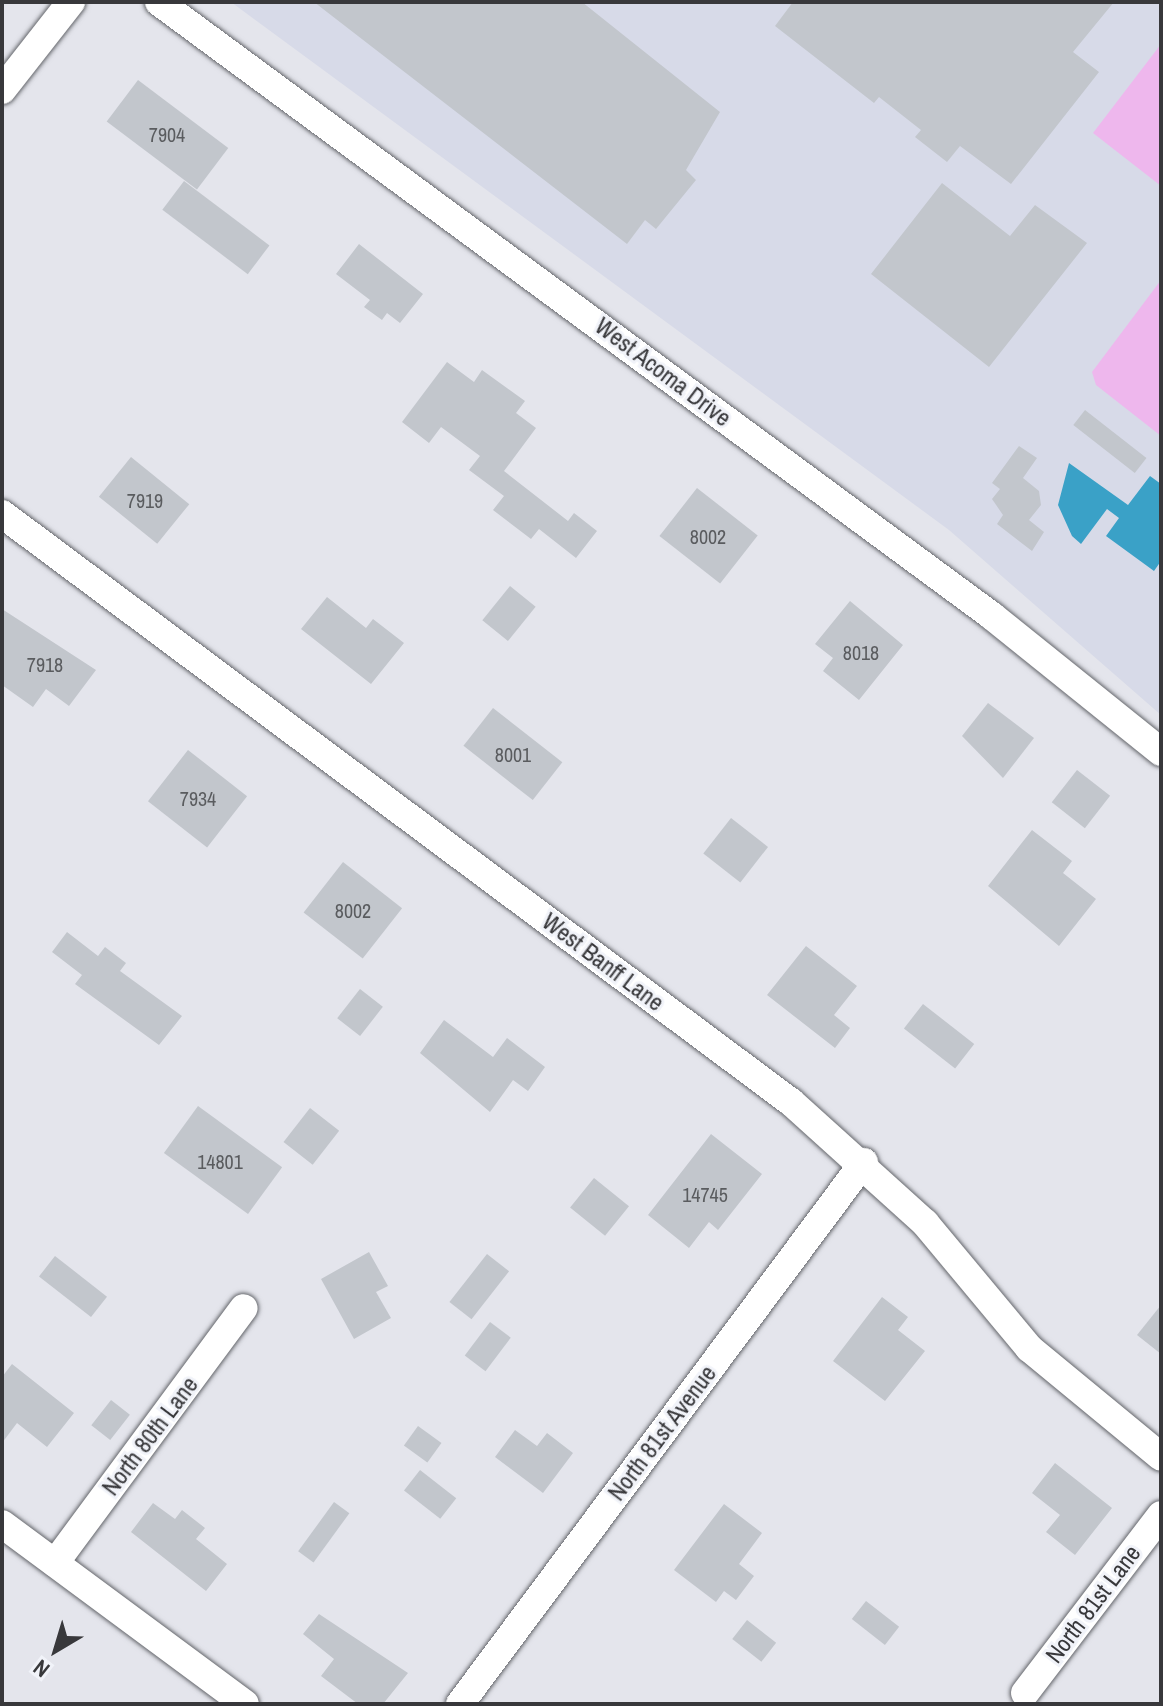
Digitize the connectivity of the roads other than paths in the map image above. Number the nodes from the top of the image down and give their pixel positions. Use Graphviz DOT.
graph roads {
  1 [pos="71,2"];
  2 [pos="159,2"];
  3 [pos="2,90"];
  4 [pos="2,514"];
  5 [pos="1161,752"];
  6 [pos="864,1162"];
  7 [pos="244,1308"];
  8 [pos="1161,1457"];
  9 [pos="1161,1515"];
  10 [pos="2,1524"];
  11 [pos="55,1563"];
  12 [pos="1025,1693"];
  13 [pos="245,1704"];
  14 [pos="460,1704"];
  1 -- 3 [label="street"];
  2 -- 5 [label="street, West Acoma Drive"];
  4 -- 6 [label="street, West Banff Lane"];
  6 -- 8 [label="street, West Banff Lane"];
  6 -- 14 [label="street, North 81st Avenue"];
  7 -- 11 [label="street, North 80th Lane"];
  9 -- 12 [label="street, North 81st Lane"];
  10 -- 11 [label="street"];
  11 -- 13 [label="street"];
}
